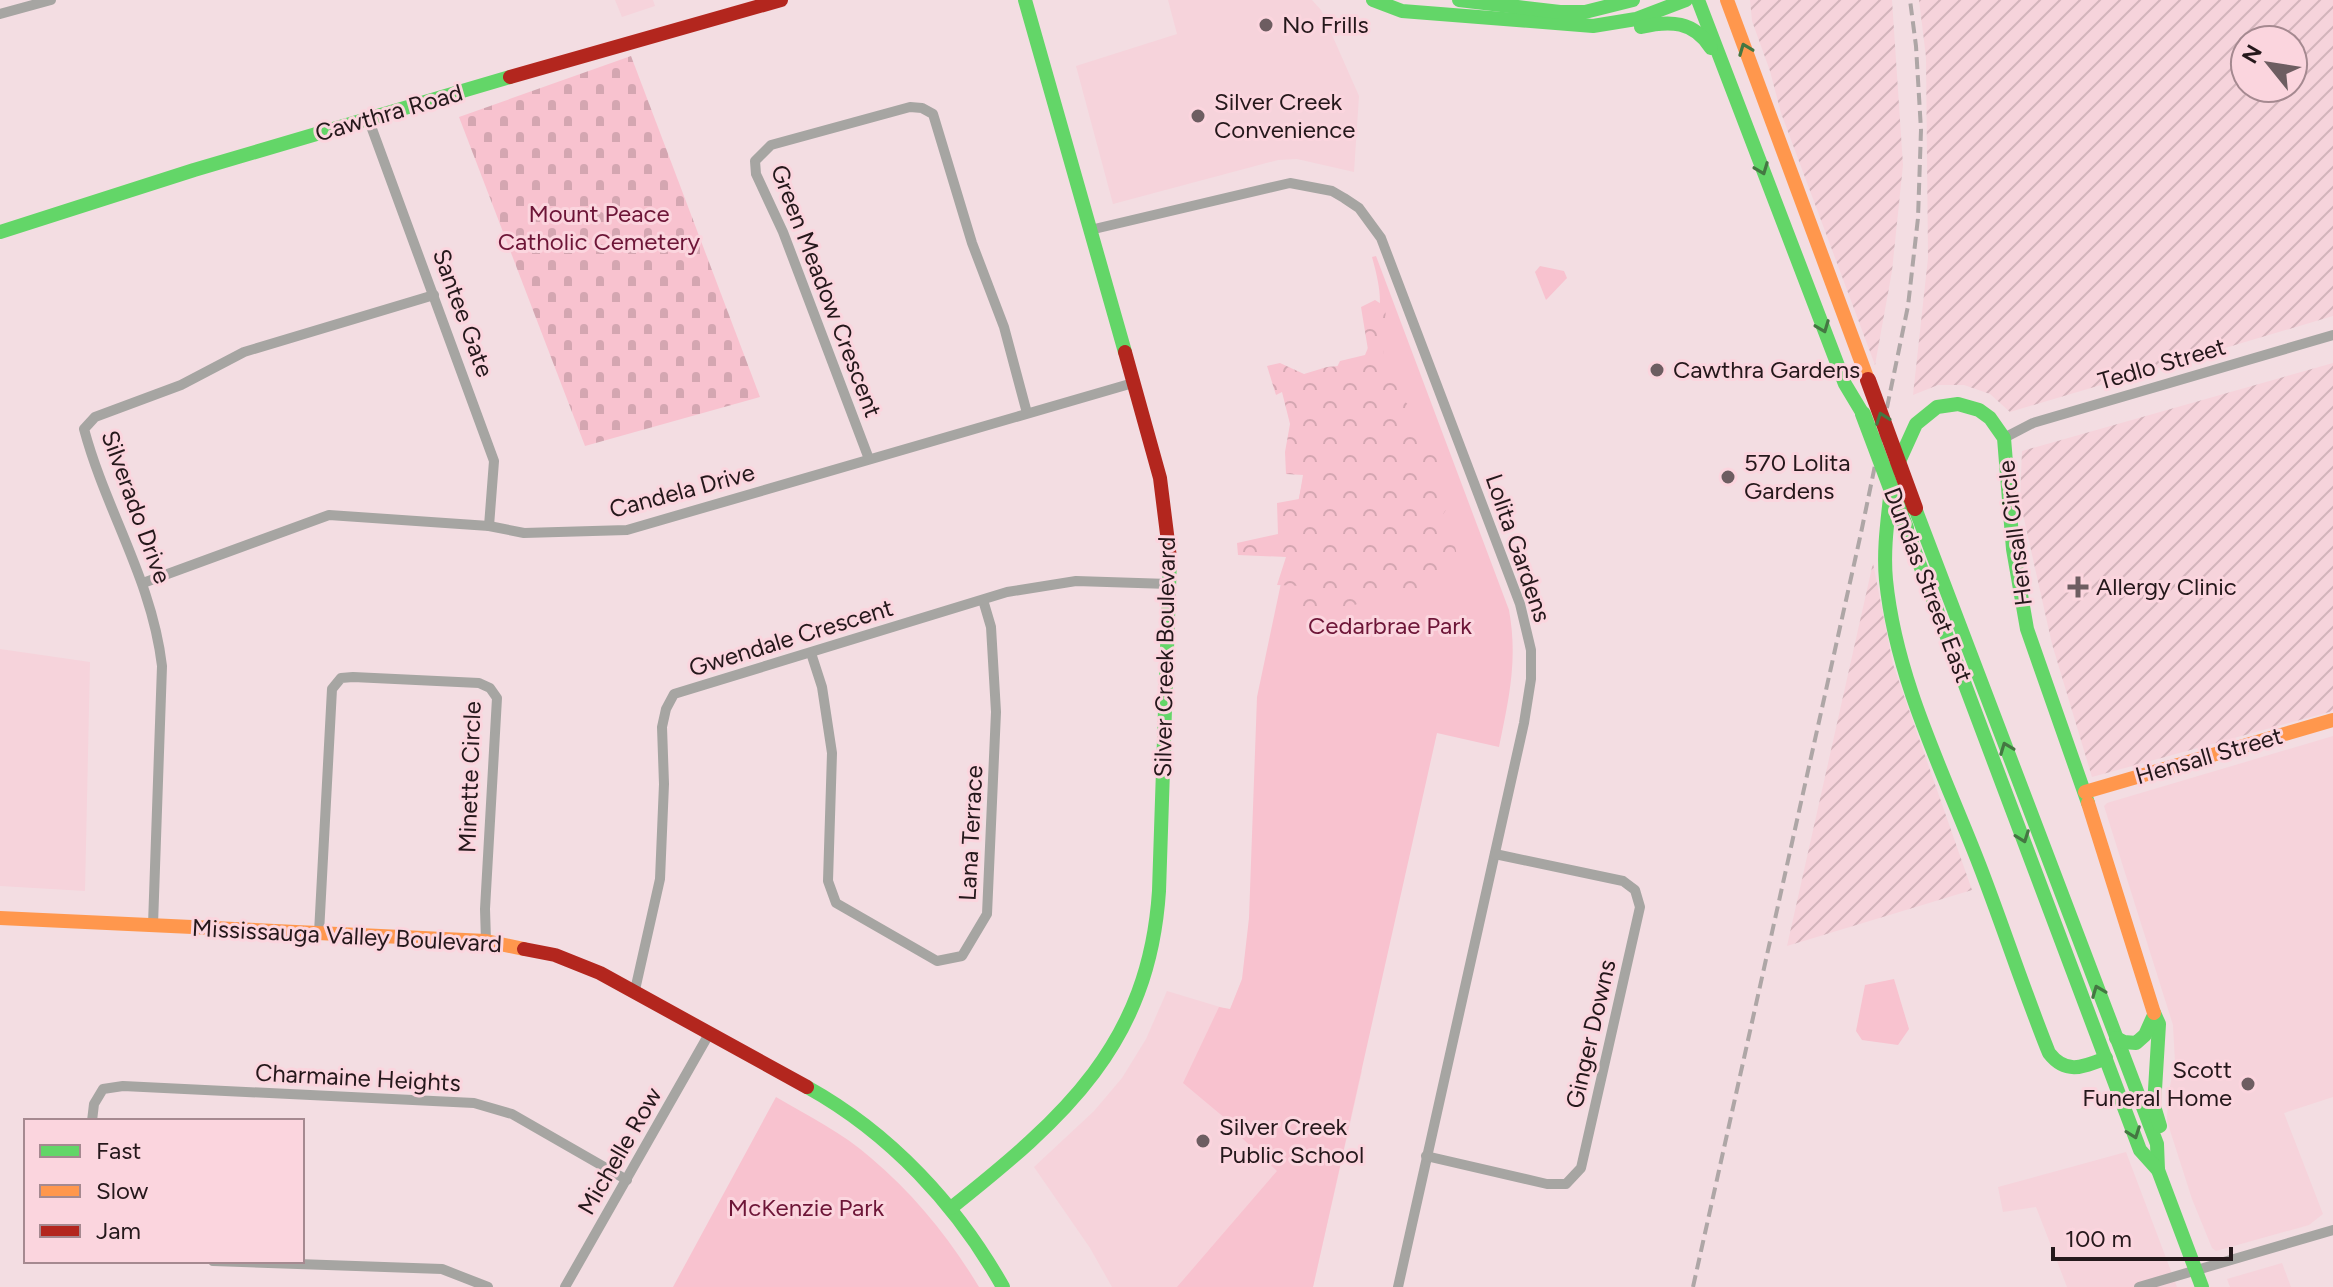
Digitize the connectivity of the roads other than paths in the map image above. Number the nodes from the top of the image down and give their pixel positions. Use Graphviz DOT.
graph roads {
  1 [pos="51,0"];
  2 [pos="781,0"];
  3 [pos="1025,0"];
  4 [pos="1373,0"];
  5 [pos="1459,0"];
  6 [pos="1633,0"];
  7 [pos="1686,0"];
  8 [pos="1698,0"];
  9 [pos="1727,0"];
  10 [pos="1606,3"];
  11 [pos="0,14"];
  12 [pos="1610,25"];
  13 [pos="1734,96"];
  14 [pos="368,118"];
  15 [pos="1090,230"];
  16 [pos="0,232"];
  17 [pos="434,295"];
  18 [pos="2333,335"];
  19 [pos="1133,383"];
  20 [pos="1027,413"];
  21 [pos="2004,438"];
  22 [pos="869,459"];
  23 [pos="489,526"];
  24 [pos="143,583"];
  25 [pos="1169,584"];
  26 [pos="983,600"];
  27 [pos="811,653"];
  28 [pos="2333,720"];
  29 [pos="2085,792"];
  30 [pos="1495,854"];
  31 [pos="0,918"];
  32 [pos="153,925"];
  33 [pos="319,933"];
  34 [pos="486,941"];
  35 [pos="635,990"];
  36 [pos="2154,1013"];
  37 [pos="709,1034"];
  38 [pos="2116,1038"];
  39 [pos="2106,1058"];
  40 [pos="92,1119"];
  41 [pos="2157,1144"];
  42 [pos="1426,1156"];
  43 [pos="2158,1170"];
  44 [pos="627,1180"];
  45 [pos="951,1208"];
  46 [pos="2333,1230"];
  47 [pos="270,1263"];
  48 [pos="2199,1279"];
  49 [pos="488,1287"];
  50 [pos="565,1287"];
  51 [pos="1003,1287"];
  52 [pos="1398,1287"];
  53 [pos="2139,1287"];
  1 -- 11 [label="street"];
  2 -- 14 [label="main road, Cawthra Road"];
  3 -- 15 [label="main road, Silver Creek Boulevard"];
  4 -- 12 [label="main road"];
  5 -- 10 [label="main road"];
  6 -- 10 [label="main road"];
  7 -- 12 [label="main road"];
  8 -- 13 [label="main road, Dundas Street East"];
  38 -- 9 [label="main road, Dundas Street East, one-way, bridge"];
  12 -- 13 [label="main road"];
  13 -- 39 [label="main road, Dundas Street East, one-way, bridge"];
  14 -- 16 [label="main road, Cawthra Road"];
  14 -- 17 [label="street, Santee Gate"];
  15 -- 19 [label="main road, Silver Creek Boulevard"];
  15 -- 30 [label="street, Lolita Gardens"];
  17 -- 23 [label="street, Santee Gate"];
  17 -- 24 [label="street, Silverado Drive"];
  18 -- 21 [label="street, Tedlo Street"];
  19 -- 20 [label="street, Candela Drive"];
  19 -- 25 [label="main road, Silver Creek Boulevard"];
  20 -- 22 [label="street, Candela Drive"];
  20 -- 22 [label="street, Green Meadow Crescent"];
  21 -- 29 [label="main road, Hensall Circle"];
  21 -- 39 [label="main road, Hensall Circle"];
  22 -- 23 [label="street, Candela Drive"];
  23 -- 24 [label="street, Candela Drive"];
  24 -- 32 [label="street, Silverado Drive"];
  25 -- 26 [label="street, Gwendale Crescent"];
  25 -- 45 [label="main road, Silver Creek Boulevard"];
  26 -- 27 [label="street, Gwendale Crescent"];
  26 -- 27 [label="street, Lana Terrace"];
  27 -- 35 [label="street, Gwendale Crescent"];
  28 -- 29 [label="main road, Hensall Street"];
  29 -- 36 [label="main road, Hensall Circle"];
  30 -- 42 [label="street, Lolita Gardens"];
  30 -- 42 [label="street, Ginger Downs"];
  31 -- 32 [label="main road, Mississauga Valley Boulevard"];
  32 -- 33 [label="main road, Mississauga Valley Boulevard"];
  33 -- 34 [label="main road, Mississauga Valley Boulevard"];
  33 -- 34 [label="street, Minette Circle"];
  34 -- 35 [label="main road, Mississauga Valley Boulevard"];
  35 -- 37 [label="main road, Mississauga Valley Boulevard"];
  36 -- 38 [label="main road"];
  36 -- 41 [label="main road, Hensall Circle"];
  37 -- 44 [label="street, Michelle Row"];
  37 -- 45 [label="main road, Mississauga Valley Boulevard"];
  38 -- 41 [label="main road, Dundas Street East"];
  39 -- 43 [label="main road, Dundas Street East, one-way"];
  40 -- 44 [label="street, Charmaine Heights"];
  41 -- 43 [label="main road, Dundas Street East"];
  42 -- 52 [label="street, Lolita Gardens"];
  43 -- 48 [label="main road, Dundas Street East"];
  44 -- 50 [label="street, Michelle Row"];
  45 -- 51 [label="main road, Mississauga Valley Boulevard"];
  46 -- 48 [label="street"];
  47 -- 49 [label="street"];
  48 -- 53 [label="street"];
}
